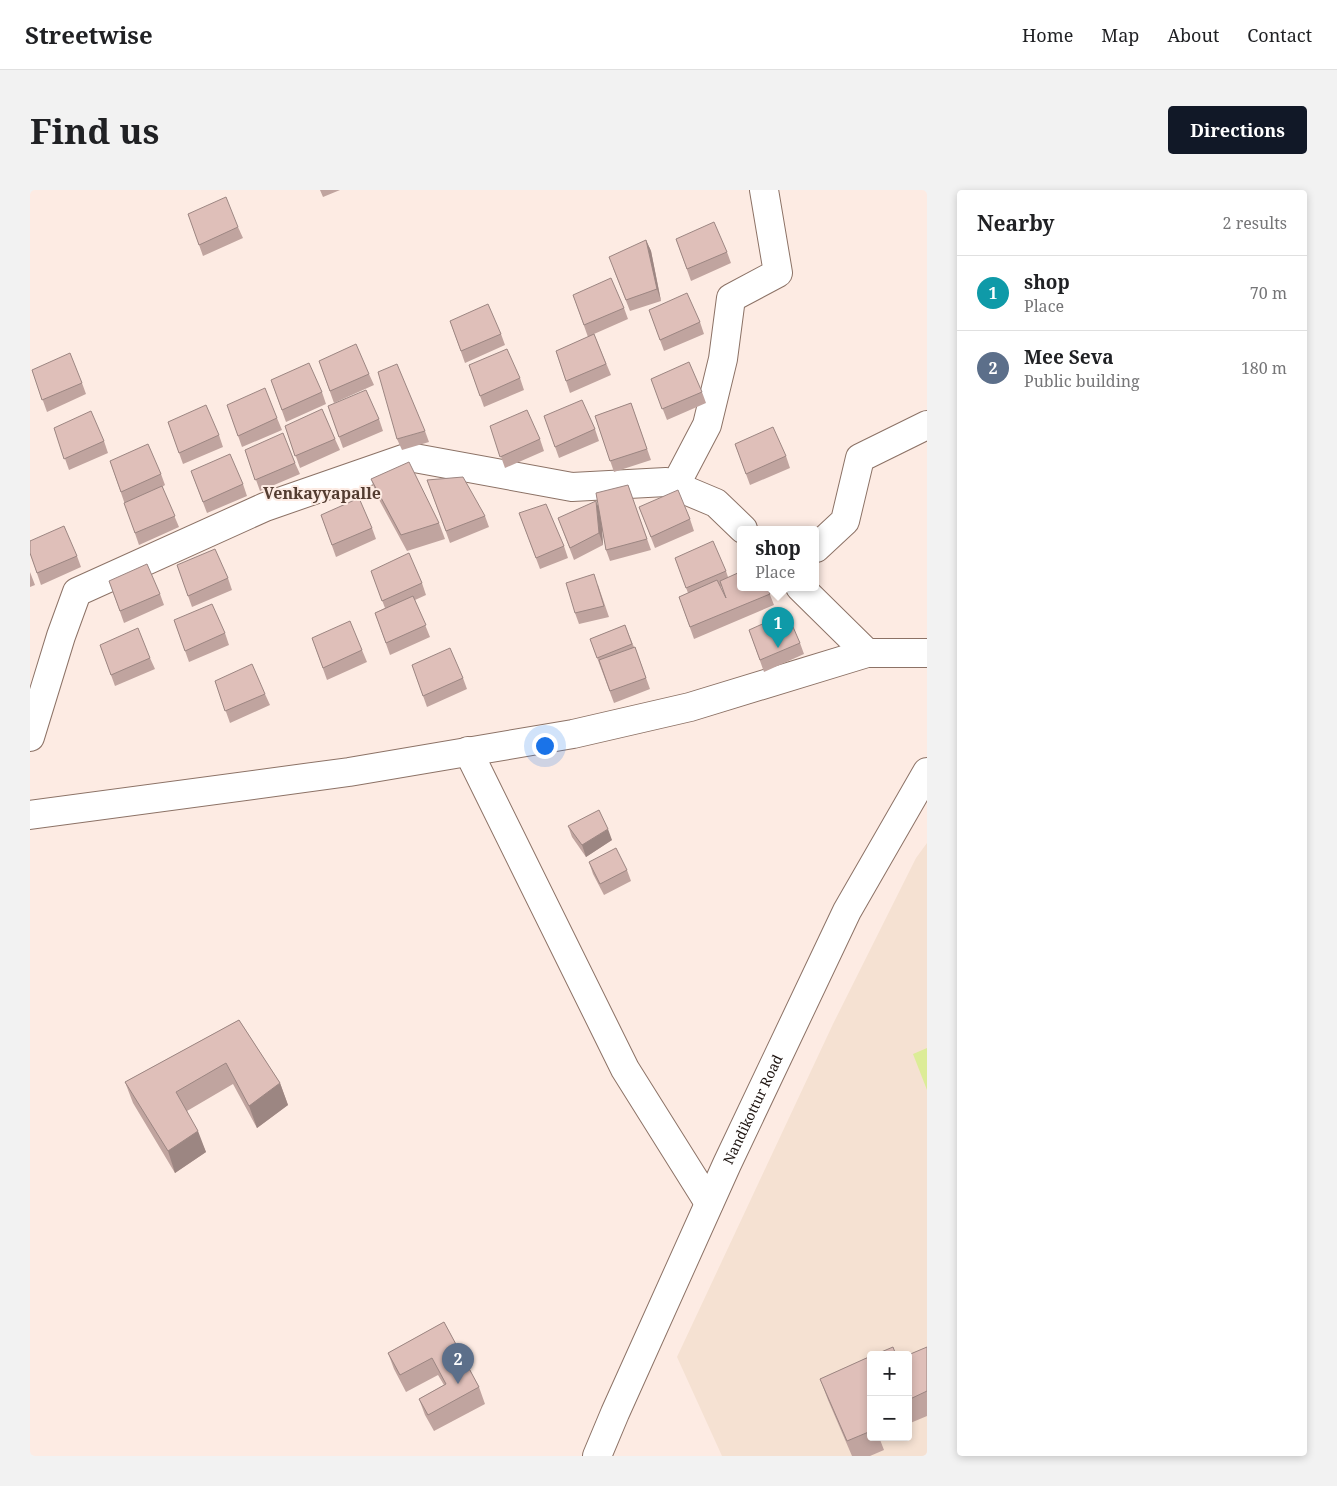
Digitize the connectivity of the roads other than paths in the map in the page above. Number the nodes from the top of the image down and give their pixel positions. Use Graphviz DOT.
graph roads {
  1 [pos="764,190"];
  2 [pos="927,425"];
  3 [pos="675,486"];
  4 [pos="739,526"];
  5 [pos="819,545"];
  6 [pos="804,591"];
  7 [pos="867,653"];
  8 [pos="927,653"];
  9 [pos="30,737"];
  10 [pos="468,752"];
  11 [pos="927,772"];
  12 [pos="30,815"];
  13 [pos="709,1203"];
  14 [pos="597,1456"];
  1 -- 3 [label="main road"];
  2 -- 5 [label="main road"];
  3 -- 4 [label="main road"];
  3 -- 9 [label="main road"];
  6 -- 7 [label="main road"];
  7 -- 8 [label="main road"];
  7 -- 10 [label="main road"];
  10 -- 12 [label="main road"];
  10 -- 13 [label="main road"];
  11 -- 13 [label="main road, Nandikottur Road"];
  13 -- 14 [label="main road, Nandikottur Road"];
}
